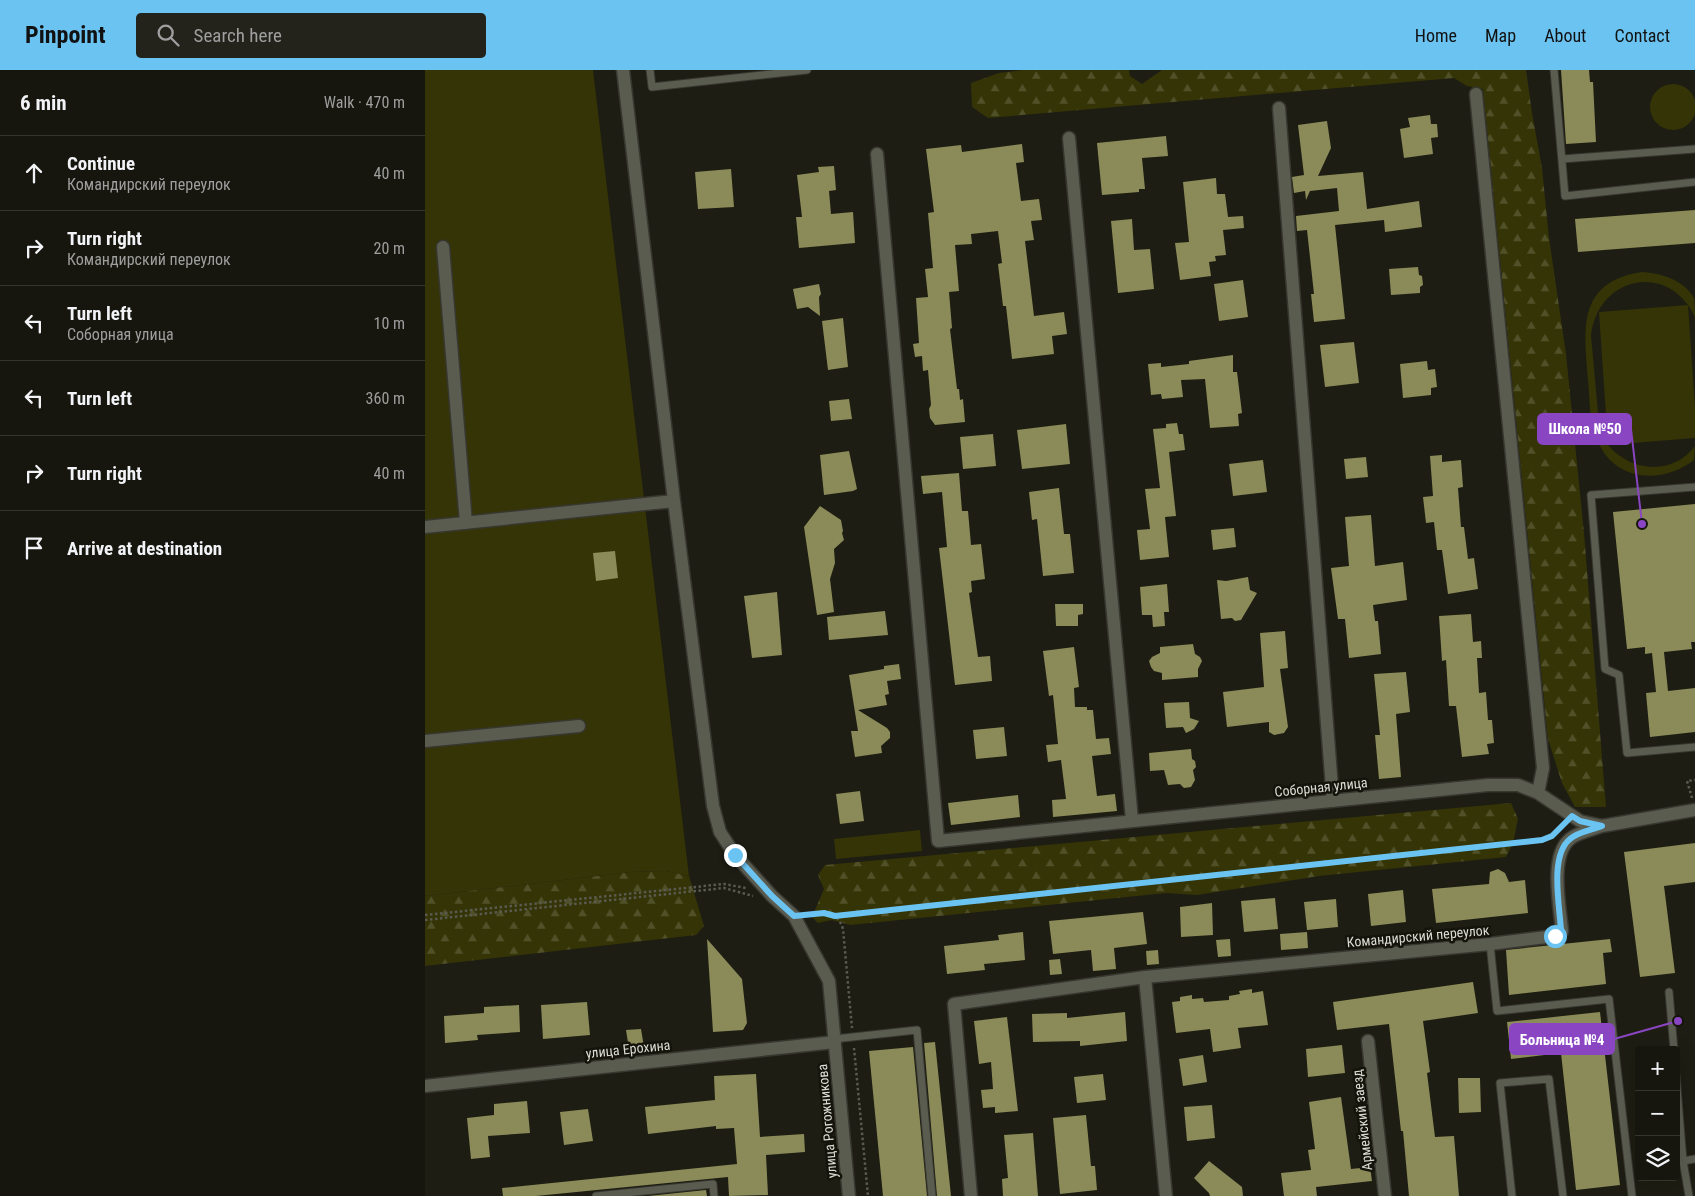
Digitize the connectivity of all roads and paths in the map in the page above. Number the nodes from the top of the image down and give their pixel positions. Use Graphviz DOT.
graph roads {
  1 [pos="623,70"];
  2 [pos="650,70"];
  3 [pos="807,70"];
  4 [pos="1554,70"];
  5 [pos="1476,94"];
  6 [pos="1279,108"];
  7 [pos="1069,138"];
  8 [pos="1695,149"];
  9 [pos="877,154"];
  10 [pos="1562,159"];
  11 [pos="1695,182"];
  12 [pos="443,247"];
  13 [pos="1695,487"];
  14 [pos="674,501"];
  15 [pos="466,523"];
  16 [pos="425,527"];
  17 [pos="579,726"];
  18 [pos="425,741"];
  19 [pos="1695,746"];
  20 [pos="1695,780"];
  21 [pos="1538,793"];
  22 [pos="1333,801"];
  23 [pos="1693,804"];
  24 [pos="1572,816"];
  25 [pos="1132,820"];
  26 [pos="1602,826"];
  27 [pos="749,889"];
  28 [pos="754,896"];
  29 [pos="425,915"];
  30 [pos="794,916"];
  31 [pos="835,916"];
  32 [pos="425,920"];
  33 [pos="1491,944"];
  34 [pos="1145,977"];
  35 [pos="1669,992"];
  36 [pos="853,1037"];
  37 [pos="835,1041"];
  38 [pos="1368,1041"];
  39 [pos="1674,1046"];
  40 [pos="425,1086"];
  41 [pos="1677,1091"];
  42 [pos="1695,1159"];
  43 [pos="1683,1161"];
  44 [pos="597,1196"];
  45 [pos="714,1196"];
  46 [pos="849,1196"];
  47 [pos="868,1196"];
  48 [pos="932,1196"];
  49 [pos="971,1196"];
  50 [pos="1167,1196"];
  51 [pos="1385,1196"];
  52 [pos="1512,1196"];
  53 [pos="1563,1196"];
  54 [pos="1632,1196"];
  55 [pos="1689,1196"];
  1 -- 14 [label="street, улица Рогожникова"];
  2 -- 3 [label="lane"];
  4 -- 10 [label="lane"];
  5 -- 21 [label="street"];
  6 -- 22 [label="street"];
  7 -- 25 [label="street"];
  8 -- 10 [label="lane"];
  9 -- 25 [label="street, Соборная улица"];
  10 -- 11 [label="lane"];
  12 -- 15 [label="street"];
  13 -- 19 [label="lane"];
  14 -- 15 [label="street"];
  14 -- 30 [label="street, улица Рогожникова"];
  15 -- 16 [label="street"];
  17 -- 18 [label="street"];
  20 -- 23 [label="path"];
  21 -- 22 [label="street, Соборная улица"];
  21 -- 24 [label="street, Соборная улица"];
  22 -- 25 [label="street, Соборная улица"];
  23 -- 26 [label="street, Соборная улица"];
  24 -- 26 [label="street, Соборная улица"];
  24 -- 31 [label="path"];
  26 -- 33 [label="street, Командирский переулок"];
  27 -- 29 [label="path"];
  28 -- 32 [label="path"];
  30 -- 31 [label="path"];
  30 -- 37 [label="street, улица Рогожникова"];
  31 -- 36 [label="path"];
  33 -- 34 [label="street, Командирский переулок"];
  33 -- 54 [label="lane"];
  34 -- 49 [label="street, Командирский переулок"];
  34 -- 50 [label="street"];
  35 -- 39 [label="lane"];
  36 -- 37 [label="lane"];
  36 -- 47 [label="path"];
  36 -- 48 [label="lane"];
  37 -- 40 [label="street, улица Ерохина"];
  37 -- 46 [label="street, улица Рогожникова"];
  38 -- 51 [label="street, Армейский заезд"];
  41 -- 43 [label="lane"];
  42 -- 43 [label="lane"];
  43 -- 55 [label="lane"];
  44 -- 45 [label="lane"];
  52 -- 53 [label="lane"];
}
